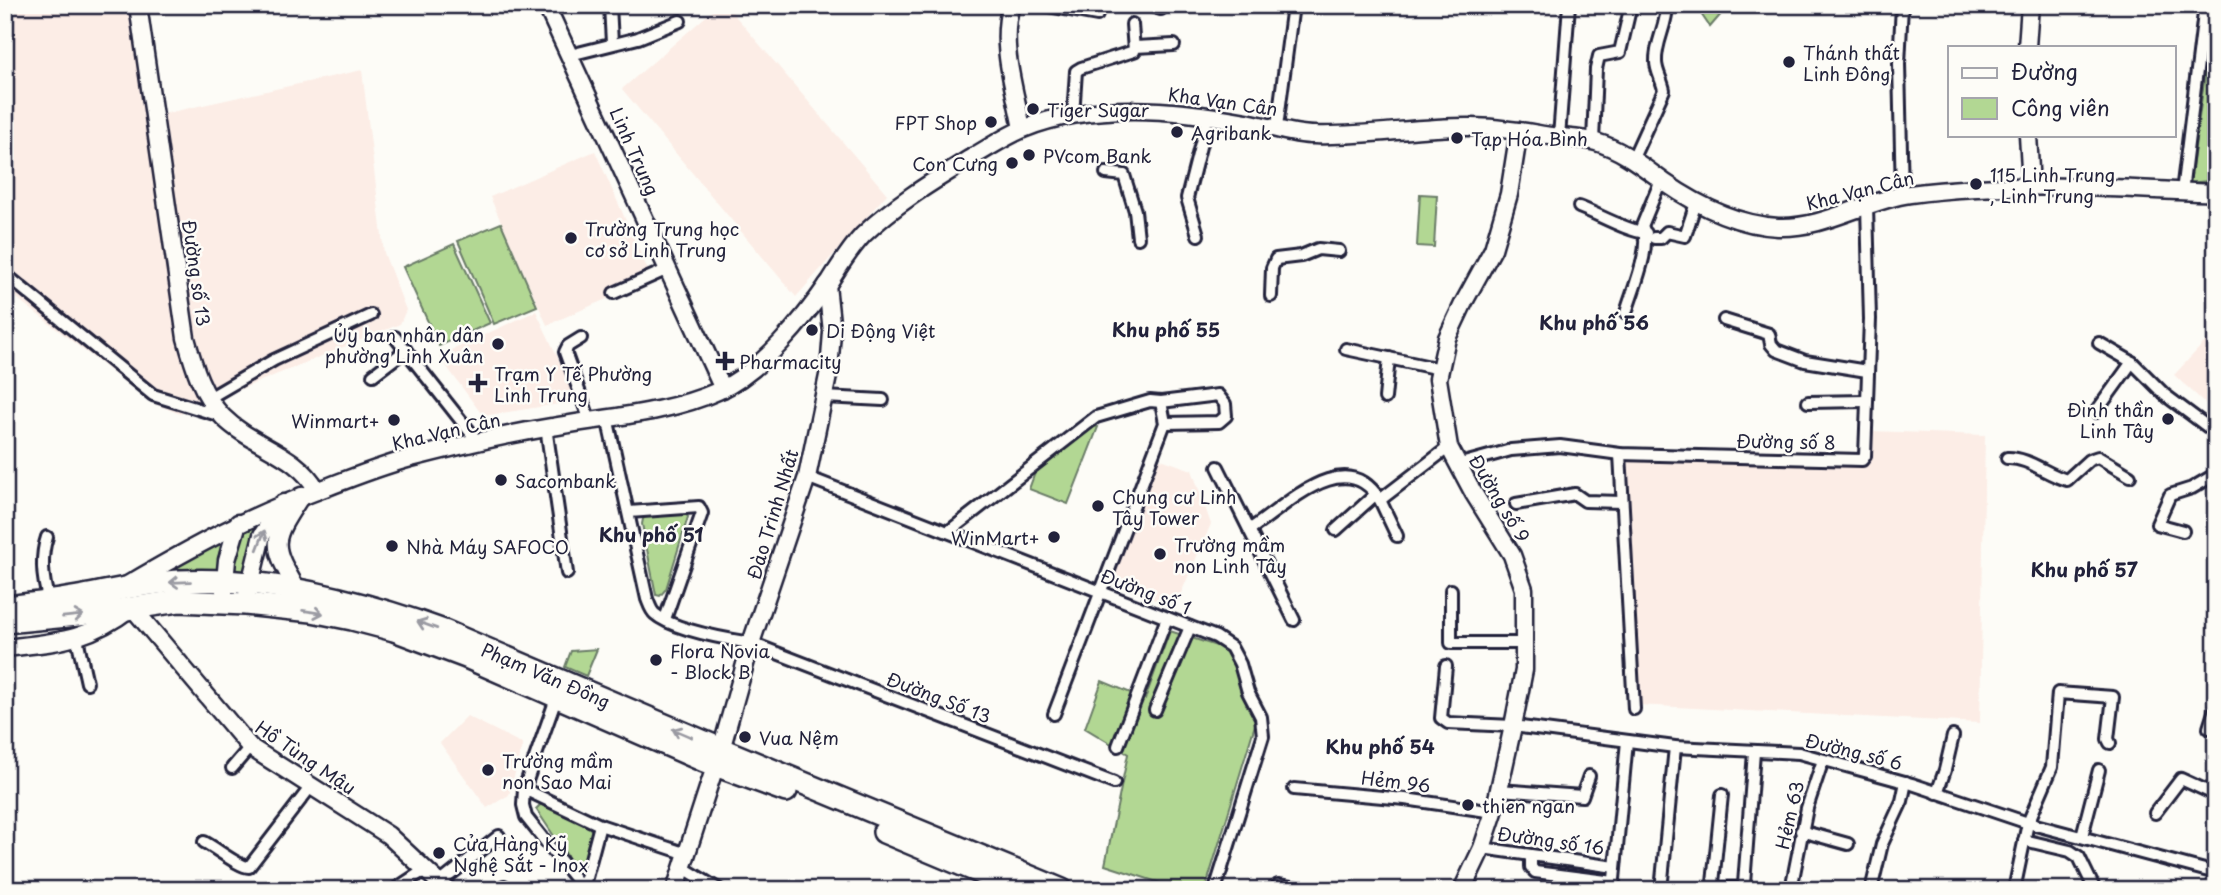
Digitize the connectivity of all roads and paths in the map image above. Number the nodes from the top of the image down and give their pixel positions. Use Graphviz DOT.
graph roads {
  1 [pos="138,5"];
  2 [pos="546,5"];
  3 [pos="610,5"];
  4 [pos="1011,5"];
  5 [pos="1042,5"];
  6 [pos="1100,5"];
  7 [pos="1148,5"];
  8 [pos="1293,5"];
  9 [pos="1569,5"];
  10 [pos="1631,5"];
  11 [pos="1667,5"];
  12 [pos="1902,5"];
  13 [pos="2030,5"];
  14 [pos="2205,5"];
  15 [pos="1161,9"];
  16 [pos="680,21"];
  17 [pos="1132,24"];
  18 [pos="612,43"];
  19 [pos="1174,46"];
  20 [pos="2027,46"];
  21 [pos="1135,47"];
  22 [pos="569,55"];
  23 [pos="1208,115"];
  24 [pos="1073,116"];
  25 [pos="1277,127"];
  26 [pos="1023,129"];
  27 [pos="1519,131"];
  28 [pos="2028,136"];
  29 [pos="1559,137"];
  30 [pos="1593,141"];
  31 [pos="1633,158"];
  32 [pos="1106,173"];
  33 [pos="1661,180"];
  34 [pos="2031,186"];
  35 [pos="2182,192"];
  36 [pos="2216,193"];
  37 [pos="1902,195"];
  38 [pos="1696,203"];
  39 [pos="1867,206"];
  40 [pos="1579,207"];
  41 [pos="1198,235"];
  42 [pos="1650,235"];
  43 [pos="1138,238"];
  44 [pos="1339,251"];
  45 [pos="667,269"];
  46 [pos="5,274"];
  47 [pos="827,285"];
  48 [pos="614,293"];
  49 [pos="1271,296"];
  50 [pos="1626,313"];
  51 [pos="371,315"];
  52 [pos="1724,320"];
  53 [pos="395,337"];
  54 [pos="581,338"];
  55 [pos="2099,343"];
  56 [pos="1346,349"];
  57 [pos="406,350"];
  58 [pos="1389,358"];
  59 [pos="2132,362"];
  60 [pos="1440,369"];
  61 [pos="1867,371"];
  62 [pos="373,375"];
  63 [pos="723,389"];
  64 [pos="824,397"];
  65 [pos="209,398"];
  66 [pos="1385,398"];
  67 [pos="883,400"];
  68 [pos="1866,401"];
  69 [pos="1161,402"];
  70 [pos="1808,402"];
  71 [pos="2096,412"];
  72 [pos="224,417"];
  73 [pos="607,417"];
  74 [pos="590,421"];
  75 [pos="1165,423"];
  76 [pos="546,427"];
  77 [pos="2216,433"];
  78 [pos="478,442"];
  79 [pos="1449,447"];
  80 [pos="1620,454"];
  81 [pos="2007,458"];
  82 [pos="1457,465"];
  83 [pos="1218,467"];
  84 [pos="2216,474"];
  85 [pos="2130,476"];
  86 [pos="807,477"];
  87 [pos="317,491"];
  88 [pos="301,496"];
  89 [pos="1378,497"];
  90 [pos="284,502"];
  91 [pos="1622,502"];
  92 [pos="1516,504"];
  93 [pos="629,512"];
  94 [pos="238,523"];
  95 [pos="1249,530"];
  96 [pos="1336,530"];
  97 [pos="2183,531"];
  98 [pos="948,532"];
  99 [pos="1397,536"];
  100 [pos="47,537"];
  101 [pos="567,573"];
  102 [pos="124,587"];
  103 [pos="1451,590"];
  104 [pos="298,591"];
  105 [pos="1102,592"];
  106 [pos="236,593"];
  107 [pos="49,601"];
  108 [pos="5,607"];
  109 [pos="132,607"];
  110 [pos="1167,618"];
  111 [pos="665,619"];
  112 [pos="1294,620"];
  113 [pos="5,622"];
  114 [pos="1191,627"];
  115 [pos="77,638"];
  116 [pos="751,643"];
  117 [pos="1524,643"];
  118 [pos="5,648"];
  119 [pos="1446,666"];
  120 [pos="87,682"];
  121 [pos="557,696"];
  122 [pos="2216,706"];
  123 [pos="1634,709"];
  124 [pos="1155,710"];
  125 [pos="1054,714"];
  126 [pos="1513,726"];
  127 [pos="2209,728"];
  128 [pos="1953,736"];
  129 [pos="1627,741"];
  130 [pos="2110,743"];
  131 [pos="1118,746"];
  132 [pos="250,747"];
  133 [pos="1675,747"];
  134 [pos="1754,752"];
  135 [pos="718,757"];
  136 [pos="1823,760"];
  137 [pos="232,768"];
  138 [pos="2099,770"];
  139 [pos="1589,776"];
  140 [pos="1906,782"];
  141 [pos="1114,783"];
  142 [pos="312,785"];
  143 [pos="524,789"];
  144 [pos="1294,789"];
  145 [pos="1499,790"];
  146 [pos="1937,793"];
  147 [pos="1723,795"];
  148 [pos="2216,795"];
  149 [pos="1494,813"];
  150 [pos="2155,813"];
  151 [pos="2028,823"];
  152 [pos="600,825"];
  153 [pos="1801,831"];
  154 [pos="499,836"];
  155 [pos="2082,836"];
  156 [pos="2024,840"];
  157 [pos="204,842"];
  158 [pos="1849,844"];
  159 [pos="1482,848"];
  160 [pos="1531,856"];
  161 [pos="685,861"];
  162 [pos="1615,867"];
  163 [pos="426,869"];
  164 [pos="2216,873"];
  165 [pos="1793,879"];
  166 [pos="1278,885"];
  167 [pos="444,886"];
  168 [pos="1613,886"];
  169 [pos="583,889"];
  170 [pos="394,890"];
  171 [pos="675,890"];
  172 [pos="720,890"];
  173 [pos="1022,890"];
  174 [pos="1062,890"];
  175 [pos="1215,890"];
  176 [pos="1310,890"];
  177 [pos="1462,890"];
  178 [pos="1661,890"];
  179 [pos="1871,890"];
  180 [pos="2014,890"];
  181 [pos="2095,890"];
  1 -- 65 [label="street, Đường số 13"];
  2 -- 22 [label="street, Linh Trung"];
  3 -- 18 [label="street"];
  4 -- 26 [label="street"];
  5 -- 6 [label="street"];
  7 -- 15 [label="street"];
  8 -- 25 [label="street"];
  9 -- 29 [label="street"];
  10 -- 30 [label="street"];
  11 -- 31 [label="street"];
  12 -- 37 [label="street"];
  13 -- 20 [label="street"];
  14 -- 35 [label="street"];
  16 -- 18 [label="street"];
  17 -- 21 [label="street"];
  18 -- 22 [label="street"];
  19 -- 21 [label="street"];
  21 -- 24 [label="street"];
  22 -- 45 [label="street, Linh Trung"];
  23 -- 24 [label="street, Kha Vạn Cân"];
  23 -- 25 [label="street, Kha Vạn Cân"];
  23 -- 41 [label="street"];
  24 -- 26 [label="street, Kha Vạn Cân"];
  25 -- 27 [label="street, Kha Vạn Cân"];
  26 -- 47 [label="street, Kha Vạn Cân"];
  27 -- 29 [label="street, Kha Vạn Cân"];
  27 -- 60 [label="street, Đường số 9"];
  28 -- 34 [label="street"];
  29 -- 30 [label="street, Kha Vạn Cân"];
  30 -- 31 [label="street, Kha Vạn Cân"];
  31 -- 33 [label="street, Kha Vạn Cân"];
  32 -- 43 [label="street"];
  33 -- 38 [label="street, Kha Vạn Cân"];
  33 -- 42 [label="street"];
  34 -- 35 [label="street"];
  34 -- 37 [label="street, Kha Vạn Cân"];
  35 -- 36 [label="street"];
  37 -- 39 [label="street, Kha Vạn Cân"];
  38 -- 39 [label="street, Kha Vạn Cân"];
  38 -- 42 [label="street"];
  39 -- 61 [label="street, Đường số 8"];
  40 -- 42 [label="street"];
  42 -- 50 [label="street"];
  44 -- 49 [label="street"];
  45 -- 48 [label="street"];
  45 -- 63 [label="street, Linh Trung"];
  46 -- 72 [label="street"];
  47 -- 63 [label="street, Kha Vạn Cân"];
  47 -- 64 [label="street, Đào Trinh Nhất"];
  51 -- 65 [label="street"];
  52 -- 61 [label="street"];
  53 -- 57 [label="street"];
  54 -- 74 [label="street"];
  55 -- 59 [label="street"];
  56 -- 58 [label="street"];
  57 -- 62 [label="street"];
  57 -- 78 [label="street"];
  58 -- 60 [label="street"];
  58 -- 66 [label="street"];
  59 -- 71 [label="street"];
  59 -- 77 [label="street"];
  60 -- 79 [label="street, Đường số 9"];
  61 -- 68 [label="street, Đường số 8"];
  63 -- 73 [label="street, Kha Vạn Cân"];
  64 -- 67 [label="street"];
  64 -- 86 [label="street, Đào Trinh Nhất"];
  65 -- 72 [label="street, Đường số 13"];
  68 -- 70 [label="street"];
  68 -- 80 [label="street, Đường số 8"];
  69 -- 75 [label="street"];
  69 -- 75 [label="street"];
  69 -- 98 [label="street"];
  72 -- 87 [label="street, Đường số 13"];
  73 -- 74 [label="street, Kha Vạn Cân"];
  73 -- 93 [label="street"];
  74 -- 76 [label="street, Kha Vạn Cân"];
  75 -- 105 [label="street"];
  76 -- 78 [label="street, Kha Vạn Cân"];
  76 -- 101 [label="street"];
  78 -- 87 [label="street, Kha Vạn Cân"];
  79 -- 82 [label="street, Đường số 9"];
  79 -- 89 [label="street"];
  80 -- 82 [label="street, Đường số 8"];
  80 -- 91 [label="street"];
  81 -- 85 [label="street"];
  82 -- 117 [label="street, Đường số 9"];
  83 -- 95 [label="street"];
  84 -- 97 [label="street"];
  86 -- 98 [label="street, Đường số 1"];
  86 -- 116 [label="street, Đào Trinh Nhất"];
  87 -- 88 [label="street, Kha Vạn Cân"];
  88 -- 90 [label="street, Kha Vạn Cân"];
  88 -- 104 [label="street"];
  89 -- 95 [label="street"];
  89 -- 96 [label="street"];
  89 -- 99 [label="street"];
  90 -- 94 [label="street, Kha Vạn Cân"];
  106 -- 90 [label="street, one-way"];
  91 -- 92 [label="street"];
  91 -- 123 [label="street"];
  93 -- 111 [label="street"];
  93 -- 111 [label="street"];
  94 -- 102 [label="street, Kha Vạn Cân"];
  94 -- 106 [label="street"];
  95 -- 112 [label="street"];
  98 -- 105 [label="street, Đường số 1"];
  100 -- 107 [label="street"];
  106 -- 102 [label="highway, Phạm Văn Đồng, one-way"];
  102 -- 107 [label="highway, Phạm Văn Đồng"];
  103 -- 117 [label="street"];
  104 -- 106 [label="highway, Phạm Văn Đồng"];
  135 -- 104 [label="highway, Phạm Văn Đồng, one-way"];
  105 -- 110 [label="street, Đường số 1"];
  105 -- 125 [label="street"];
  106 -- 109 [label="highway, Phạm Văn Đồng"];
  106 -- 121 [label="highway, Phạm Văn Đồng, one-way"];
  107 -- 108 [label="highway, Phạm Văn Đồng"];
  113 -- 109 [label="highway, Phạm Văn Đồng, one-way"];
  109 -- 115 [label="street"];
  109 -- 132 [label="street, Hồ Tùng Mậu"];
  110 -- 114 [label="street, Đường số 1"];
  110 -- 131 [label="street"];
  111 -- 116 [label="street, Đường Số 13"];
  114 -- 124 [label="street"];
  114 -- 175 [label="street, Đường số 1"];
  115 -- 118 [label="street"];
  115 -- 120 [label="street"];
  116 -- 135 [label="street, Đào Trinh Nhất"];
  116 -- 141 [label="street, Đường Số 13"];
  117 -- 126 [label="street, Đường số 9"];
  119 -- 126 [label="street, Đường số 6"];
  121 -- 135 [label="highway, Phạm Văn Đồng"];
  121 -- 143 [label="street"];
  122 -- 127 [label="street"];
  126 -- 129 [label="street, Đường số 6"];
  126 -- 145 [label="street, Đường số 9"];
  128 -- 146 [label="street"];
  129 -- 133 [label="street, Đường số 6"];
  129 -- 162 [label="street"];
  130 -- 151 [label="street"];
  132 -- 137 [label="street"];
  132 -- 142 [label="street, Hồ Tùng Mậu"];
  133 -- 134 [label="street, Đường số 6"];
  133 -- 178 [label="street"];
  134 -- 136 [label="street, Đường số 6"];
  134 -- 147 [label="street"];
  135 -- 161 [label="street, Đào Trinh Nhất"];
  135 -- 173 [label="highway, Phạm Văn Đồng"];
  135 -- 174 [label="highway, Phạm Văn Đồng"];
  136 -- 140 [label="street, Đường số 6"];
  136 -- 153 [label="street, Hẻm 63"];
  138 -- 155 [label="street"];
  139 -- 145 [label="street"];
  140 -- 146 [label="street, Đường số 6"];
  140 -- 179 [label="street"];
  142 -- 157 [label="street"];
  142 -- 163 [label="street, Hồ Tùng Mậu"];
  143 -- 152 [label="street"];
  143 -- 169 [label="street"];
  144 -- 149 [label="street, Hẻm 96"];
  145 -- 149 [label="street, Đường số 9"];
  146 -- 151 [label="street, Đường số 6"];
  148 -- 150 [label="street"];
  149 -- 159 [label="street, Đường số 9"];
  151 -- 155 [label="street, Đường số 6"];
  151 -- 156 [label="street"];
  152 -- 161 [label="street"];
  152 -- 169 [label="street"];
  153 -- 158 [label="street"];
  153 -- 165 [label="street, Hẻm 63"];
  154 -- 167 [label="street"];
  155 -- 164 [label="street, Đường số 6"];
  156 -- 180 [label="street"];
  156 -- 181 [label="street"];
  159 -- 160 [label="street, Đường số 16"];
  159 -- 177 [label="street, Đường số 9"];
  160 -- 162 [label="street, Đường số 16"];
  160 -- 168 [label="street"];
  161 -- 171 [label="street, Đào Trinh Nhất"];
  161 -- 172 [label="street"];
  162 -- 168 [label="street"];
  163 -- 167 [label="street, Hồ Tùng Mậu"];
  163 -- 170 [label="street"];
  166 -- 176 [label="street"];
}
